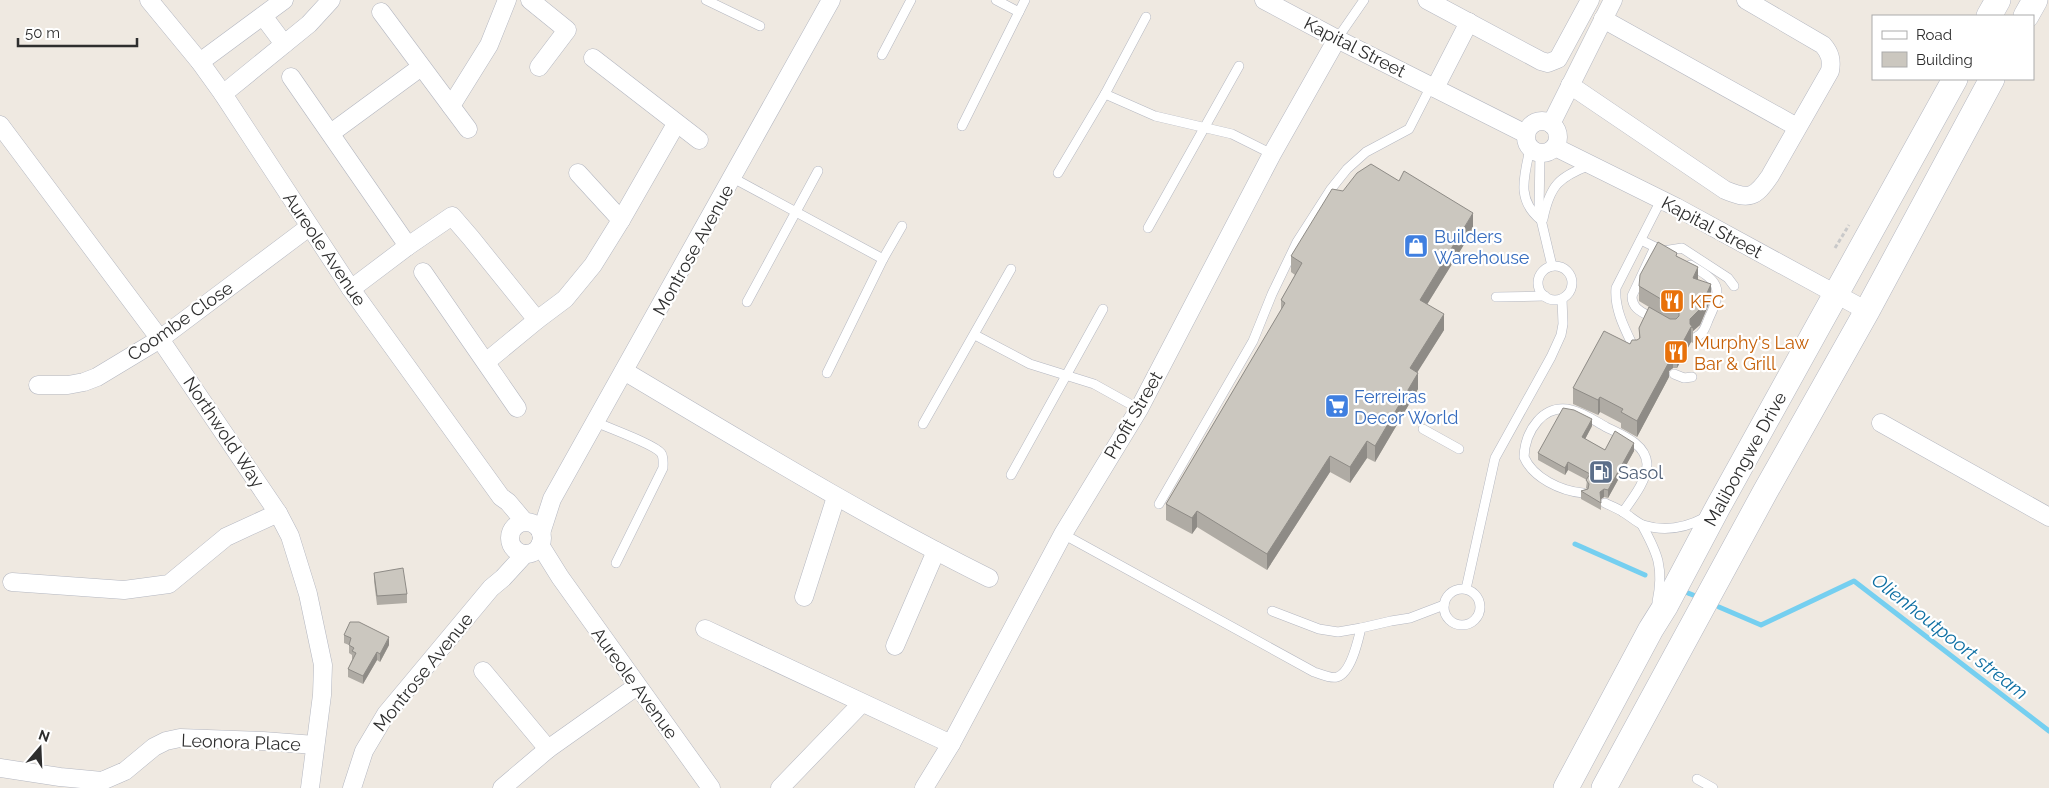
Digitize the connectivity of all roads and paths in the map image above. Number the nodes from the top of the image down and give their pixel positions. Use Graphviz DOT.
graph roads {
  1 [pos="149,0"];
  2 [pos="284,0"];
  3 [pos="331,0"];
  4 [pos="507,0"];
  5 [pos="530,0"];
  6 [pos="706,0"];
  7 [pos="831,0"];
  8 [pos="911,0"];
  9 [pos="996,0"];
  10 [pos="1026,0"];
  11 [pos="1264,0"];
  12 [pos="1364,0"];
  13 [pos="1426,0"];
  14 [pos="1590,0"];
  15 [pos="1612,0"];
  16 [pos="1746,0"];
  17 [pos="1998,0"];
  18 [pos="2035,0"];
  19 [pos="381,12"];
  20 [pos="1018,12"];
  21 [pos="1990,15"];
  22 [pos="2027,15"];
  23 [pos="262,16"];
  24 [pos="1146,17"];
  25 [pos="1603,19"];
  26 [pos="1469,22"];
  27 [pos="760,26"];
  28 [pos="1336,39"];
  29 [pos="284,44"];
  30 [pos="882,55"];
  31 [pos="593,58"];
  32 [pos="200,62"];
  33 [pos="539,66"];
  34 [pos="1239,66"];
  35 [pos="421,67"];
  36 [pos="291,76"];
  37 [pos="1953,80"];
  38 [pos="1991,80"];
  39 [pos="1433,87"];
  40 [pos="1568,89"];
  41 [pos="223,94"];
  42 [pos="1105,94"];
  43 [pos="451,106"];
  44 [pos="676,124"];
  45 [pos="1551,124"];
  46 [pos="0,125"];
  47 [pos="962,126"];
  48 [pos="1204,127"];
  49 [pos="1797,127"];
  50 [pos="468,129"];
  51 [pos="331,132"];
  52 [pos="699,140"];
  53 [pos="1538,146"];
  54 [pos="1272,154"];
  55 [pos="1590,165"];
  56 [pos="818,170"];
  57 [pos="578,173"];
  58 [pos="1058,173"];
  59 [pos="733,178"];
  60 [pos="1661,200"];
  61 [pos="795,212"];
  62 [pos="622,220"];
  63 [pos="1542,222"];
  64 [pos="902,226"];
  65 [pos="310,227"];
  66 [pos="1148,228"];
  67 [pos="1641,240"];
  68 [pos="408,246"];
  69 [pos="1659,249"];
  70 [pos="883,259"];
  71 [pos="1552,266"];
  72 [pos="1011,269"];
  73 [pos="422,272"];
  74 [pos="1734,286"];
  75 [pos="351,289"];
  76 [pos="1834,295"];
  77 [pos="1545,296"];
  78 [pos="1496,297"];
  79 [pos="1562,299"];
  80 [pos="746,302"];
  81 [pos="1103,309"];
  82 [pos="1867,311"];
  83 [pos="537,320"];
  84 [pos="1666,325"];
  85 [pos="974,335"];
  86 [pos="1696,337"];
  87 [pos="160,339"];
  88 [pos="1635,350"];
  89 [pos="486,362"];
  90 [pos="624,371"];
  91 [pos="827,373"];
  92 [pos="1066,374"];
  93 [pos="1674,374"];
  94 [pos="1692,377"];
  95 [pos="38,385"];
  96 [pos="517,408"];
  97 [pos="1138,409"];
  98 [pos="596,422"];
  99 [pos="923,424"];
  100 [pos="1881,424"];
  101 [pos="1423,429"];
  102 [pos="1458,449"];
  103 [pos="1011,475"];
  104 [pos="1584,493"];
  105 [pos="836,497"];
  106 [pos="1605,503"];
  107 [pos="1159,504"];
  108 [pos="1718,507"];
  109 [pos="278,512"];
  110 [pos="1623,512"];
  111 [pos="2049,517"];
  112 [pos="1642,525"];
  113 [pos="1062,534"];
  114 [pos="527,537"];
  115 [pos="936,551"];
  116 [pos="616,563"];
  117 [pos="989,578"];
  118 [pos="12,582"];
  119 [pos="1466,589"];
  120 [pos="804,597"];
  121 [pos="1444,606"];
  122 [pos="1272,611"];
  123 [pos="1361,628"];
  124 [pos="704,629"];
  125 [pos="1651,629"];
  126 [pos="895,646"];
  127 [pos="483,671"];
  128 [pos="638,686"];
  129 [pos="861,704"];
  130 [pos="951,744"];
  131 [pos="315,745"];
  132 [pos="548,749"];
  133 [pos="0,768"];
  134 [pos="1697,779"];
  135 [pos="310,788"];
  136 [pos="352,788"];
  137 [pos="502,788"];
  138 [pos="712,788"];
  139 [pos="780,788"];
  140 [pos="924,788"];
  141 [pos="1566,788"];
  142 [pos="1604,788"];
  143 [pos="1713,788"];
  1 -- 32 [label="street, Aureole Avenue"];
  2 -- 23 [label="street"];
  3 -- 29 [label="street"];
  4 -- 43 [label="street"];
  5 -- 33 [label="street"];
  6 -- 27 [label="lane"];
  7 -- 59 [label="street, Montrose Avenue"];
  8 -- 30 [label="lane"];
  9 -- 20 [label="lane"];
  10 -- 20 [label="lane"];
  11 -- 28 [label="street, Kapital Street"];
  12 -- 28 [label="lane"];
  13 -- 26 [label="street"];
  14 -- 26 [label="street"];
  15 -- 25 [label="street"];
  16 -- 49 [label="street"];
  17 -- 21 [label="main road"];
  18 -- 22 [label="main road"];
  19 -- 35 [label="street"];
  20 -- 47 [label="lane"];
  23 -- 29 [label="street"];
  23 -- 32 [label="street"];
  24 -- 42 [label="lane"];
  25 -- 40 [label="street"];
  25 -- 49 [label="street"];
  26 -- 39 [label="street"];
  28 -- 39 [label="street, Kapital Street"];
  28 -- 54 [label="street, Profit Street"];
  29 -- 41 [label="street"];
  31 -- 44 [label="street"];
  32 -- 41 [label="street, Aureole Avenue"];
  34 -- 48 [label="lane"];
  35 -- 43 [label="street"];
  35 -- 51 [label="street"];
  36 -- 51 [label="street"];
  37 -- 76 [label="main road, Malibongwe Drive"];
  38 -- 82 [label="main road, Malibongwe Drive"];
  39 -- 53 [label="street, Kapital Street"];
  39 -- 107 [label="lane"];
  40 -- 45 [label="street"];
  40 -- 49 [label="street"];
  41 -- 65 [label="street, Aureole Avenue"];
  42 -- 48 [label="lane"];
  42 -- 58 [label="lane"];
  43 -- 50 [label="street"];
  44 -- 52 [label="street"];
  44 -- 62 [label="street"];
  45 -- 53 [label="street"];
  45 -- 53 [label="street"];
  46 -- 87 [label="street, Northwold Way"];
  48 -- 54 [label="lane"];
  48 -- 66 [label="lane"];
  51 -- 68 [label="street"];
  53 -- 55 [label="street, Kapital Street"];
  53 -- 63 [label="lane"];
  53 -- 63 [label="lane"];
  54 -- 97 [label="street, Profit Street"];
  55 -- 60 [label="street, Kapital Street"];
  55 -- 63 [label="lane"];
  56 -- 61 [label="lane"];
  57 -- 62 [label="street"];
  59 -- 61 [label="lane"];
  59 -- 90 [label="street, Montrose Avenue"];
  60 -- 67 [label="lane"];
  60 -- 76 [label="street, Kapital Street"];
  61 -- 70 [label="lane"];
  61 -- 80 [label="lane"];
  62 -- 83 [label="street"];
  63 -- 71 [label="lane"];
  64 -- 70 [label="lane"];
  65 -- 75 [label="street, Aureole Avenue"];
  65 -- 87 [label="street, Coombe Close"];
  67 -- 69 [label="lane"];
  67 -- 88 [label="lane"];
  68 -- 75 [label="street"];
  68 -- 83 [label="street"];
  69 -- 74 [label="lane"];
  69 -- 84 [label="lane"];
  69 -- 86 [label="lane"];
  70 -- 91 [label="lane"];
  71 -- 77 [label="lane"];
  71 -- 79 [label="lane"];
  72 -- 85 [label="lane"];
  73 -- 89 [label="street"];
  75 -- 114 [label="street, Aureole Avenue"];
  76 -- 82 [label="street, Kapital Street"];
  76 -- 108 [label="main road, Malibongwe Drive"];
  77 -- 78 [label="lane"];
  77 -- 79 [label="lane"];
  79 -- 119 [label="lane"];
  81 -- 92 [label="lane"];
  82 -- 142 [label="main road, Malibongwe Drive"];
  83 -- 89 [label="street"];
  85 -- 92 [label="lane"];
  85 -- 99 [label="lane"];
  87 -- 95 [label="street, Coombe Close"];
  87 -- 109 [label="street, Northwold Way"];
  89 -- 96 [label="street"];
  90 -- 98 [label="street, Montrose Avenue"];
  90 -- 105 [label="street"];
  92 -- 97 [label="lane"];
  92 -- 103 [label="lane"];
  93 -- 94 [label="lane"];
  97 -- 113 [label="street, Profit Street"];
  98 -- 114 [label="street, Montrose Avenue"];
  98 -- 116 [label="lane"];
  100 -- 111 [label="street"];
  101 -- 102 [label="lane"];
  104 -- 110 [label="lane"];
  105 -- 115 [label="street"];
  105 -- 120 [label="street"];
  106 -- 110 [label="lane"];
  108 -- 112 [label="lane"];
  108 -- 125 [label="main road, Malibongwe Drive"];
  109 -- 118 [label="street"];
  109 -- 131 [label="street, Northwold Way"];
  110 -- 112 [label="lane"];
  112 -- 125 [label="lane"];
  113 -- 123 [label="lane"];
  113 -- 130 [label="street, Profit Street"];
  114 -- 128 [label="street, Aureole Avenue"];
  114 -- 136 [label="street, Montrose Avenue"];
  115 -- 117 [label="street"];
  115 -- 126 [label="street"];
  119 -- 121 [label="lane"];
  119 -- 121 [label="lane"];
  121 -- 123 [label="lane"];
  122 -- 123 [label="lane"];
  124 -- 129 [label="street"];
  125 -- 141 [label="main road, Malibongwe Drive"];
  127 -- 132 [label="street"];
  128 -- 132 [label="street"];
  128 -- 138 [label="street, Aureole Avenue"];
  129 -- 130 [label="street"];
  129 -- 139 [label="street"];
  130 -- 140 [label="street, Profit Street"];
  131 -- 133 [label="street, Leonora Place"];
  131 -- 135 [label="street, Northwold Way"];
  132 -- 137 [label="street"];
  134 -- 143 [label="lane"];
}
